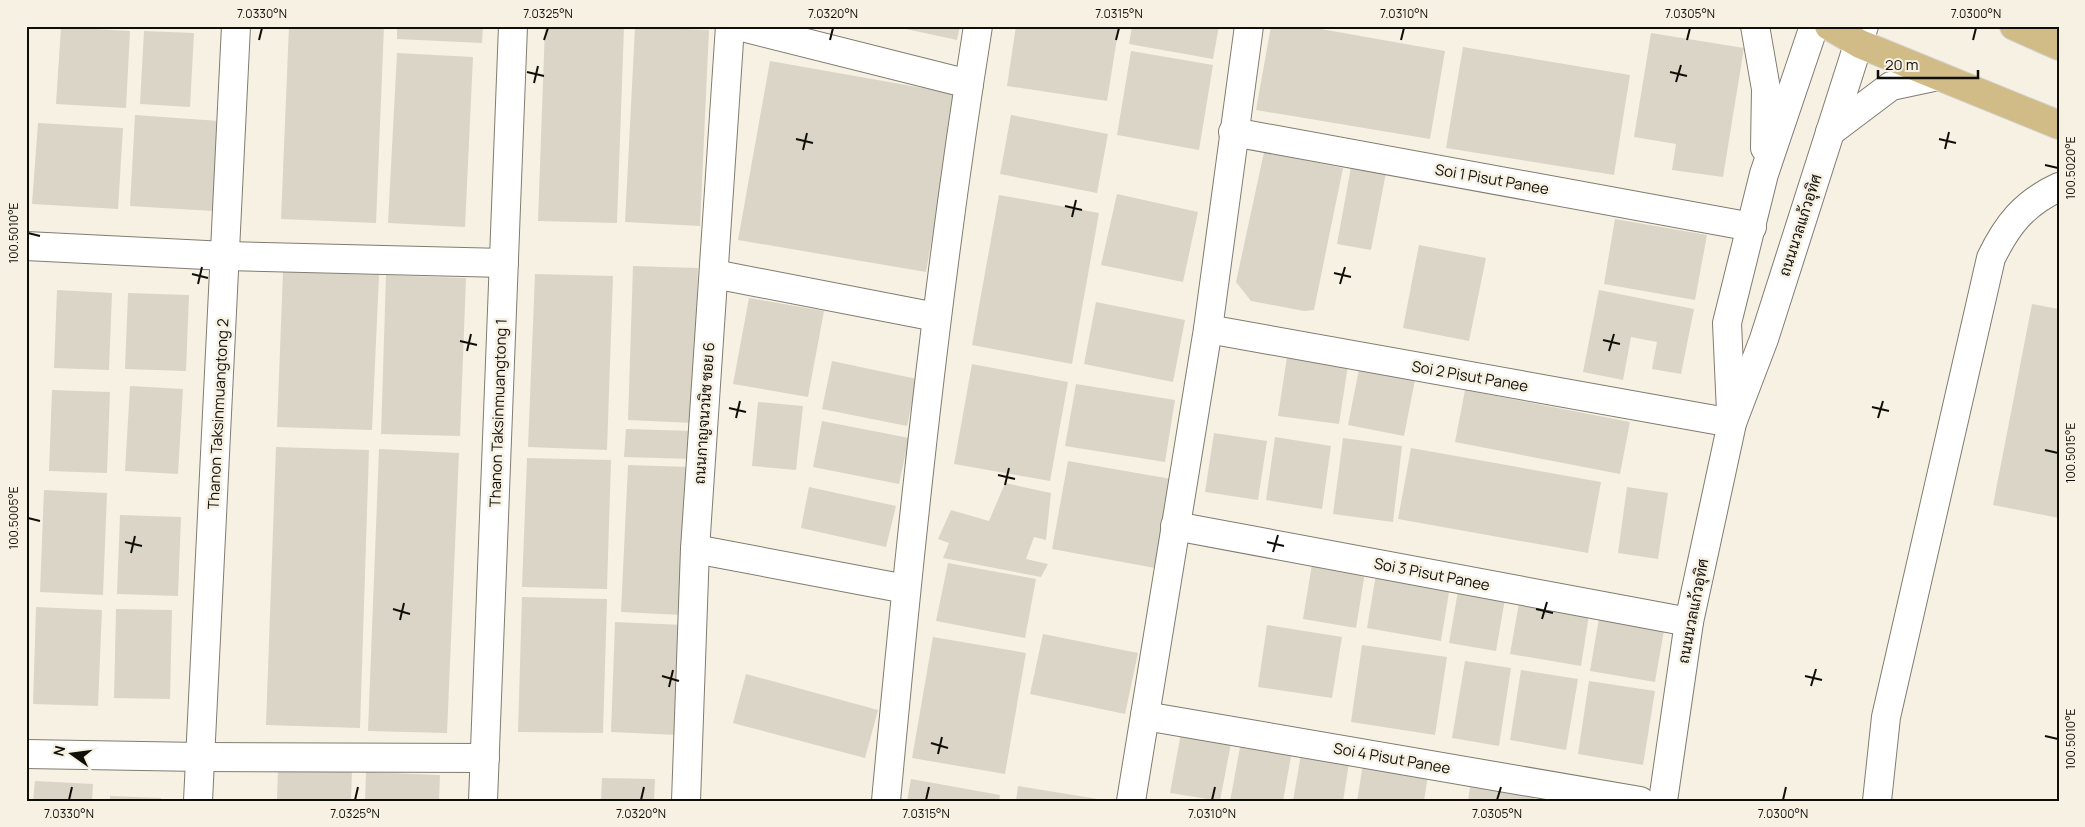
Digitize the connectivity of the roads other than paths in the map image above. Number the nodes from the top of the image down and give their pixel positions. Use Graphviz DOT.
graph roads {
  1 [pos="236,26"];
  2 [pos="513,26"];
  3 [pos="730,26"];
  4 [pos="738,26"];
  5 [pos="978,26"];
  6 [pos="1249,26"];
  7 [pos="1755,26"];
  8 [pos="1814,26"];
  9 [pos="1829,26"];
  10 [pos="2014,26"];
  11 [pos="1862,35"];
  12 [pos="2059,46"];
  13 [pos="1938,76"];
  14 [pos="969,84"];
  15 [pos="2059,125"];
  16 [pos="1233,132"];
  17 [pos="1830,132"];
  18 [pos="1764,174"];
  19 [pos="2059,187"];
  20 [pos="1752,227"];
  21 [pos="26,246"];
  22 [pos="226,256"];
  23 [pos="504,264"];
  24 [pos="714,274"];
  25 [pos="936,317"];
  26 [pos="1208,329"];
  27 [pos="1732,423"];
  28 [pos="1176,526"];
  29 [pos="695,548"];
  30 [pos="906,589"];
  31 [pos="1689,622"];
  32 [pos="1145,716"];
  33 [pos="26,754"];
  34 [pos="200,758"];
  35 [pos="485,758"];
  36 [pos="198,801"];
  37 [pos="483,801"];
  38 [pos="686,801"];
  39 [pos="886,801"];
  40 [pos="1131,801"];
  41 [pos="1640,801"];
  42 [pos="1663,801"];
  43 [pos="1877,801"];
  1 -- 22 [label="street, Thanon Taksinmuangtong 2"];
  2 -- 23 [label="street, Thanon Taksinmuangtong 1"];
  3 -- 24 [label="street, ถนนกาญจนวนิช ซอย 6"];
  4 -- 14 [label="street"];
  5 -- 14 [label="street"];
  6 -- 16 [label="street"];
  7 -- 18 [label="street"];
  8 -- 18 [label="street, ถนนนวลแก้วอุทิศ"];
  9 -- 11 [label="main road"];
  10 -- 12 [label="main road"];
  11 -- 13 [label="main road"];
  11 -- 17 [label="street, ถนนนวลแก้วอุทิศ"];
  13 -- 15 [label="main road"];
  13 -- 17 [label="street"];
  14 -- 25 [label="street"];
  16 -- 20 [label="street, Soi 1 Pisut Panee"];
  16 -- 26 [label="street"];
  17 -- 27 [label="street, ถนนนวลแก้วอุทิศ"];
  18 -- 20 [label="street, ถนนนวลแก้วอุทิศ"];
  19 -- 43 [label="street"];
  20 -- 27 [label="street, ถนนนวลแก้วอุทิศ"];
  21 -- 22 [label="street"];
  22 -- 23 [label="street"];
  22 -- 34 [label="street, Thanon Taksinmuangtong 2"];
  23 -- 35 [label="street, Thanon Taksinmuangtong 1"];
  24 -- 25 [label="street"];
  24 -- 29 [label="street, ถนนกาญจนวนิช ซอย 6"];
  25 -- 30 [label="street"];
  26 -- 27 [label="street, Soi 2 Pisut Panee"];
  26 -- 28 [label="street"];
  27 -- 31 [label="street, ถนนนวลแก้วอุทิศ"];
  28 -- 31 [label="street, Soi 3 Pisut Panee"];
  28 -- 32 [label="street"];
  29 -- 30 [label="street"];
  29 -- 38 [label="street, ถนนกาญจนวนิช ซอย 6"];
  30 -- 39 [label="street"];
  31 -- 42 [label="street, ถนนนวลแก้วอุทิศ"];
  32 -- 40 [label="street"];
  32 -- 41 [label="street, Soi 4 Pisut Panee"];
  33 -- 34 [label="street"];
  34 -- 35 [label="street"];
  34 -- 36 [label="street, Thanon Taksinmuangtong 2"];
  35 -- 37 [label="street, Thanon Taksinmuangtong 1"];
}
